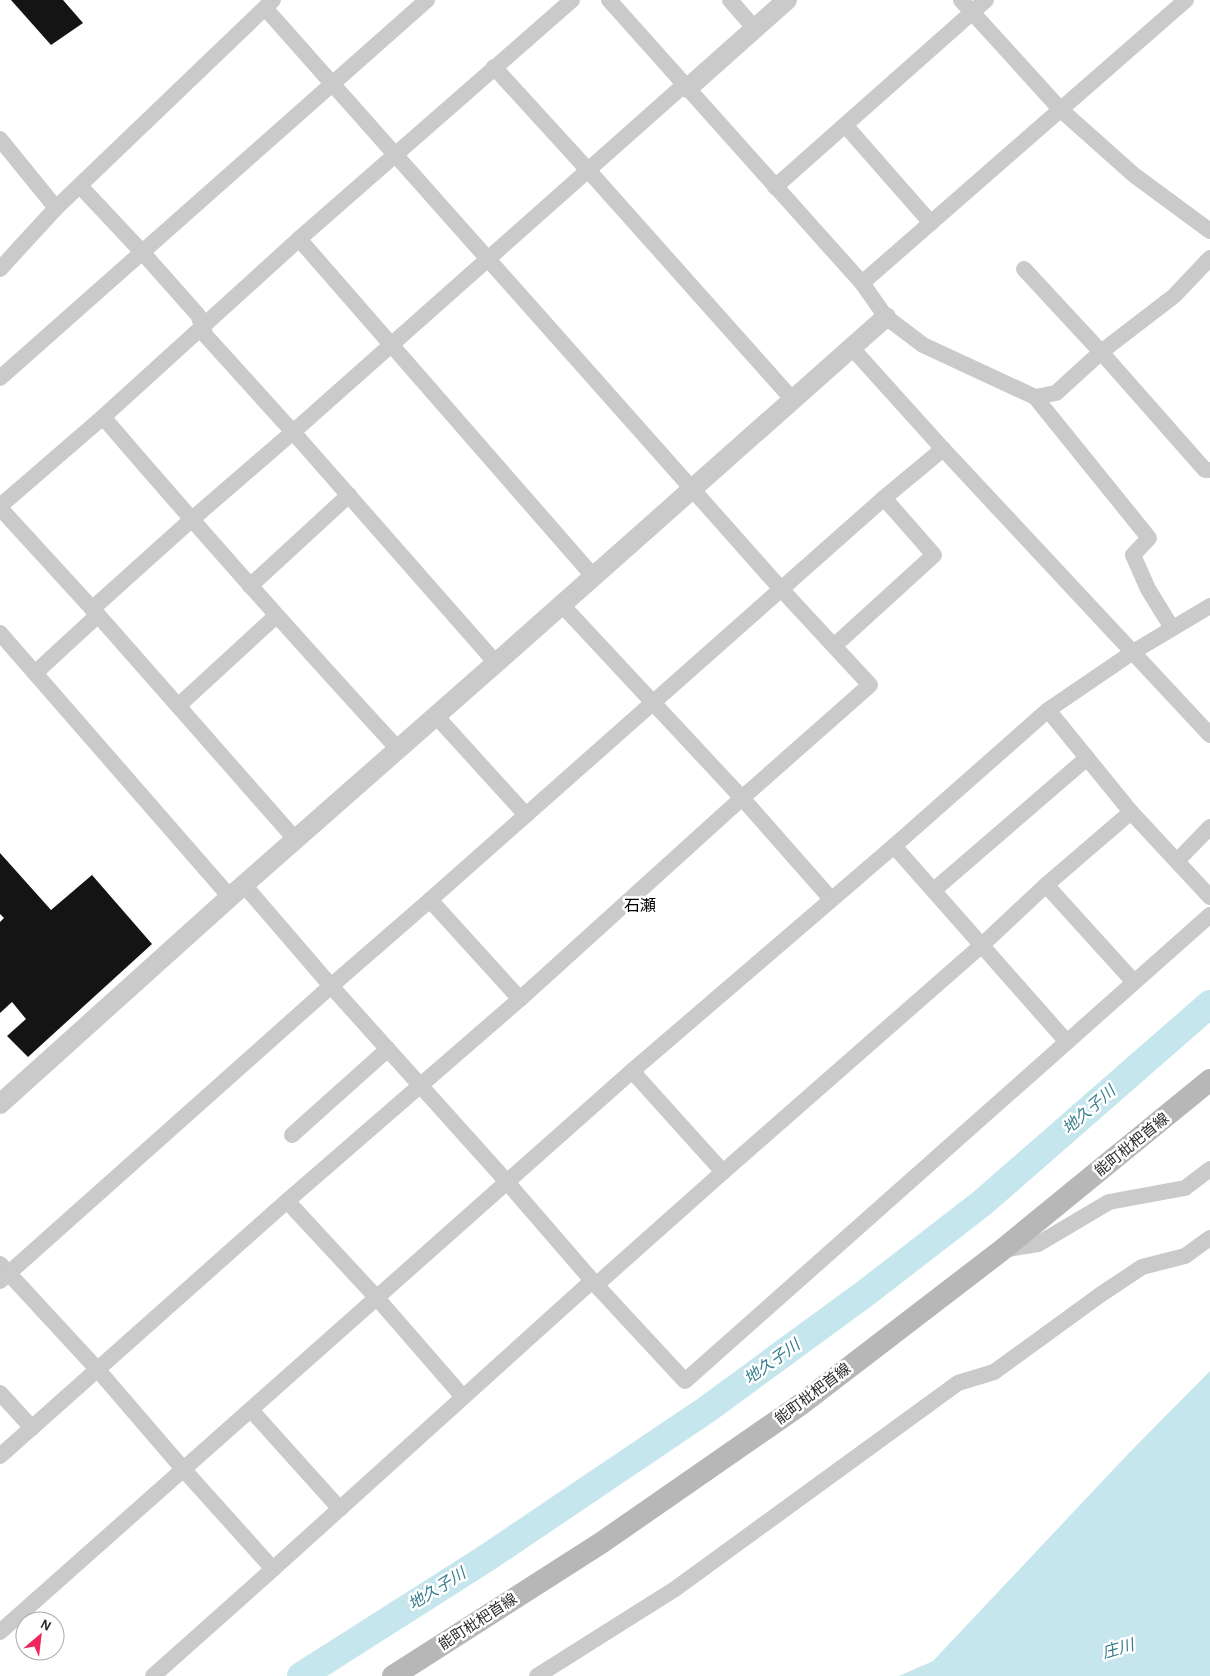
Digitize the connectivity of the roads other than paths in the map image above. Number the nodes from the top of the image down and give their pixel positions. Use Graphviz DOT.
graph roads {
  1 [pos="427,0"];
  2 [pos="572,0"];
  3 [pos="609,0"];
  4 [pos="730,0"];
  5 [pos="787,0"];
  6 [pos="961,0"];
  7 [pos="986,0"];
  8 [pos="1186,0"];
  9 [pos="269,4"];
  10 [pos="972,13"];
  11 [pos="755,28"];
  12 [pos="494,67"];
  13 [pos="333,83"];
  14 [pos="686,86"];
  15 [pos="1061,110"];
  16 [pos="845,125"];
  17 [pos="0,139"];
  18 [pos="395,154"];
  19 [pos="588,170"];
  20 [pos="80,186"];
  21 [pos="775,187"];
  22 [pos="56,208"];
  23 [pos="930,224"];
  24 [pos="1210,231"];
  25 [pos="299,239"];
  26 [pos="142,252"];
  27 [pos="1210,258"];
  28 [pos="488,259"];
  29 [pos="0,269"];
  30 [pos="1024,269"];
  31 [pos="862,283"];
  32 [pos="886,317"];
  33 [pos="202,327"];
  34 [pos="390,345"];
  35 [pos="851,347"];
  36 [pos="1101,352"];
  37 [pos="0,378"];
  38 [pos="1035,397"];
  39 [pos="793,400"];
  40 [pos="103,417"];
  41 [pos="293,432"];
  42 [pos="943,449"];
  43 [pos="1210,470"];
  44 [pos="692,489"];
  45 [pos="349,495"];
  46 [pos="884,498"];
  47 [pos="0,507"];
  48 [pos="191,520"];
  49 [pos="593,576"];
  50 [pos="250,586"];
  51 [pos="781,589"];
  52 [pos="562,605"];
  53 [pos="1210,606"];
  54 [pos="95,612"];
  55 [pos="276,616"];
  56 [pos="1172,628"];
  57 [pos="0,633"];
  58 [pos="834,646"];
  59 [pos="1133,652"];
  60 [pos="496,663"];
  61 [pos="34,673"];
  62 [pos="652,702"];
  63 [pos="178,706"];
  64 [pos="1048,710"];
  65 [pos="436,716"];
  66 [pos="1210,735"];
  67 [pos="398,749"];
  68 [pos="1087,758"];
  69 [pos="742,798"];
  70 [pos="1131,812"];
  71 [pos="526,815"];
  72 [pos="1210,827"];
  73 [pos="296,840"];
  74 [pos="894,846"];
  75 [pos="1176,861"];
  76 [pos="1046,885"];
  77 [pos="934,890"];
  78 [pos="237,891"];
  79 [pos="1210,897"];
  80 [pos="832,899"];
  81 [pos="430,900"];
  82 [pos="1210,915"];
  83 [pos="982,945"];
  84 [pos="1134,982"];
  85 [pos="331,986"];
  86 [pos="520,999"];
  87 [pos="1067,1042"];
  88 [pos="388,1049"];
  89 [pos="632,1071"];
  90 [pos="1210,1080"];
  91 [pos="420,1084"];
  92 [pos="1,1102"];
  93 [pos="292,1136"];
  94 [pos="1210,1169"];
  95 [pos="723,1172"];
  96 [pos="507,1182"];
  97 [pos="287,1201"];
  98 [pos="1210,1238"];
  99 [pos="1002,1250"];
  100 [pos="3,1273"];
  101 [pos="594,1283"];
  102 [pos="377,1298"];
  103 [pos="98,1370"];
  104 [pos="0,1393"];
  105 [pos="463,1397"];
  106 [pos="251,1410"];
  107 [pos="32,1428"];
  108 [pos="0,1456"];
  109 [pos="184,1470"];
  110 [pos="340,1509"];
  111 [pos="273,1569"];
  112 [pos="0,1632"];
  113 [pos="153,1676"];
  114 [pos="393,1676"];
  115 [pos="537,1676"];
  1 -- 13 [label="street"];
  2 -- 12 [label="street"];
  3 -- 14 [label="street"];
  4 -- 11 [label="street"];
  5 -- 11 [label="street"];
  6 -- 10 [label="street"];
  7 -- 10 [label="street"];
  8 -- 15 [label="street"];
  9 -- 13 [label="street"];
  9 -- 20 [label="street"];
  10 -- 15 [label="street"];
  10 -- 16 [label="street"];
  11 -- 14 [label="street"];
  12 -- 18 [label="street"];
  12 -- 19 [label="street"];
  13 -- 18 [label="street"];
  13 -- 26 [label="street"];
  14 -- 19 [label="street"];
  14 -- 21 [label="street"];
  15 -- 23 [label="street"];
  15 -- 24 [label="street"];
  16 -- 21 [label="street"];
  16 -- 23 [label="street"];
  17 -- 22 [label="street"];
  18 -- 25 [label="street"];
  18 -- 28 [label="street"];
  19 -- 28 [label="street"];
  19 -- 39 [label="street"];
  20 -- 22 [label="street"];
  20 -- 26 [label="street"];
  21 -- 31 [label="street"];
  22 -- 29 [label="street"];
  23 -- 31 [label="street"];
  25 -- 33 [label="street"];
  25 -- 34 [label="street"];
  26 -- 33 [label="street"];
  26 -- 37 [label="street"];
  27 -- 36 [label="street"];
  28 -- 34 [label="street"];
  28 -- 44 [label="street"];
  30 -- 36 [label="street"];
  31 -- 32 [label="street"];
  32 -- 35 [label="street"];
  32 -- 38 [label="street"];
  33 -- 40 [label="street"];
  33 -- 41 [label="street"];
  34 -- 41 [label="street"];
  34 -- 49 [label="street"];
  35 -- 39 [label="street"];
  35 -- 42 [label="street"];
  36 -- 38 [label="street"];
  36 -- 43 [label="street"];
  38 -- 56 [label="street"];
  39 -- 44 [label="street"];
  40 -- 47 [label="street"];
  40 -- 48 [label="street"];
  41 -- 45 [label="street"];
  41 -- 48 [label="street"];
  42 -- 46 [label="street"];
  42 -- 59 [label="street"];
  44 -- 49 [label="street"];
  44 -- 51 [label="street"];
  45 -- 50 [label="street"];
  45 -- 60 [label="street"];
  46 -- 51 [label="street"];
  46 -- 58 [label="street"];
  47 -- 54 [label="street"];
  48 -- 50 [label="street"];
  48 -- 54 [label="street"];
  49 -- 52 [label="street"];
  50 -- 55 [label="street"];
  51 -- 58 [label="street"];
  51 -- 62 [label="street"];
  52 -- 60 [label="street"];
  52 -- 62 [label="street"];
  53 -- 56 [label="street"];
  54 -- 61 [label="street"];
  54 -- 63 [label="street"];
  55 -- 63 [label="street"];
  55 -- 67 [label="street"];
  56 -- 59 [label="street"];
  57 -- 61 [label="street"];
  58 -- 69 [label="street"];
  59 -- 64 [label="street"];
  59 -- 66 [label="street"];
  60 -- 65 [label="street"];
  61 -- 78 [label="street"];
  62 -- 69 [label="street"];
  62 -- 71 [label="street"];
  63 -- 73 [label="street"];
  64 -- 68 [label="street"];
  64 -- 74 [label="street"];
  65 -- 67 [label="street"];
  65 -- 71 [label="street"];
  67 -- 73 [label="street"];
  68 -- 70 [label="street"];
  68 -- 77 [label="street"];
  69 -- 80 [label="street"];
  69 -- 86 [label="street"];
  70 -- 75 [label="street"];
  70 -- 76 [label="street"];
  71 -- 81 [label="street"];
  72 -- 75 [label="street"];
  73 -- 78 [label="street"];
  74 -- 77 [label="street"];
  74 -- 80 [label="street"];
  75 -- 79 [label="street"];
  76 -- 83 [label="street"];
  76 -- 84 [label="street"];
  77 -- 83 [label="street"];
  78 -- 85 [label="street"];
  78 -- 92 [label="street"];
  80 -- 89 [label="street"];
  81 -- 85 [label="street"];
  81 -- 86 [label="street"];
  82 -- 84 [label="street"];
  83 -- 87 [label="street"];
  83 -- 95 [label="street"];
  84 -- 87 [label="street"];
  85 -- 88 [label="street"];
  85 -- 100 [label="street"];
  86 -- 91 [label="street"];
  87 -- 101 [label="street"];
  88 -- 91 [label="street"];
  88 -- 93 [label="street"];
  89 -- 95 [label="street"];
  89 -- 96 [label="street"];
  90 -- 99 [label="main road, 能町枇杷首線"];
  91 -- 96 [label="street"];
  91 -- 97 [label="street"];
  94 -- 99 [label="street"];
  95 -- 101 [label="street"];
  96 -- 101 [label="street"];
  96 -- 102 [label="street"];
  97 -- 102 [label="street"];
  97 -- 103 [label="street"];
  98 -- 115 [label="street"];
  99 -- 114 [label="main road, 能町枇杷首線"];
  100 -- 103 [label="street"];
  101 -- 105 [label="street"];
  102 -- 105 [label="street"];
  102 -- 106 [label="street"];
  103 -- 107 [label="street"];
  103 -- 109 [label="street"];
  104 -- 107 [label="street"];
  105 -- 110 [label="street"];
  106 -- 109 [label="street"];
  106 -- 110 [label="street"];
  107 -- 108 [label="street"];
  109 -- 111 [label="street"];
  109 -- 112 [label="street"];
  110 -- 111 [label="street"];
  111 -- 113 [label="street"];
}
